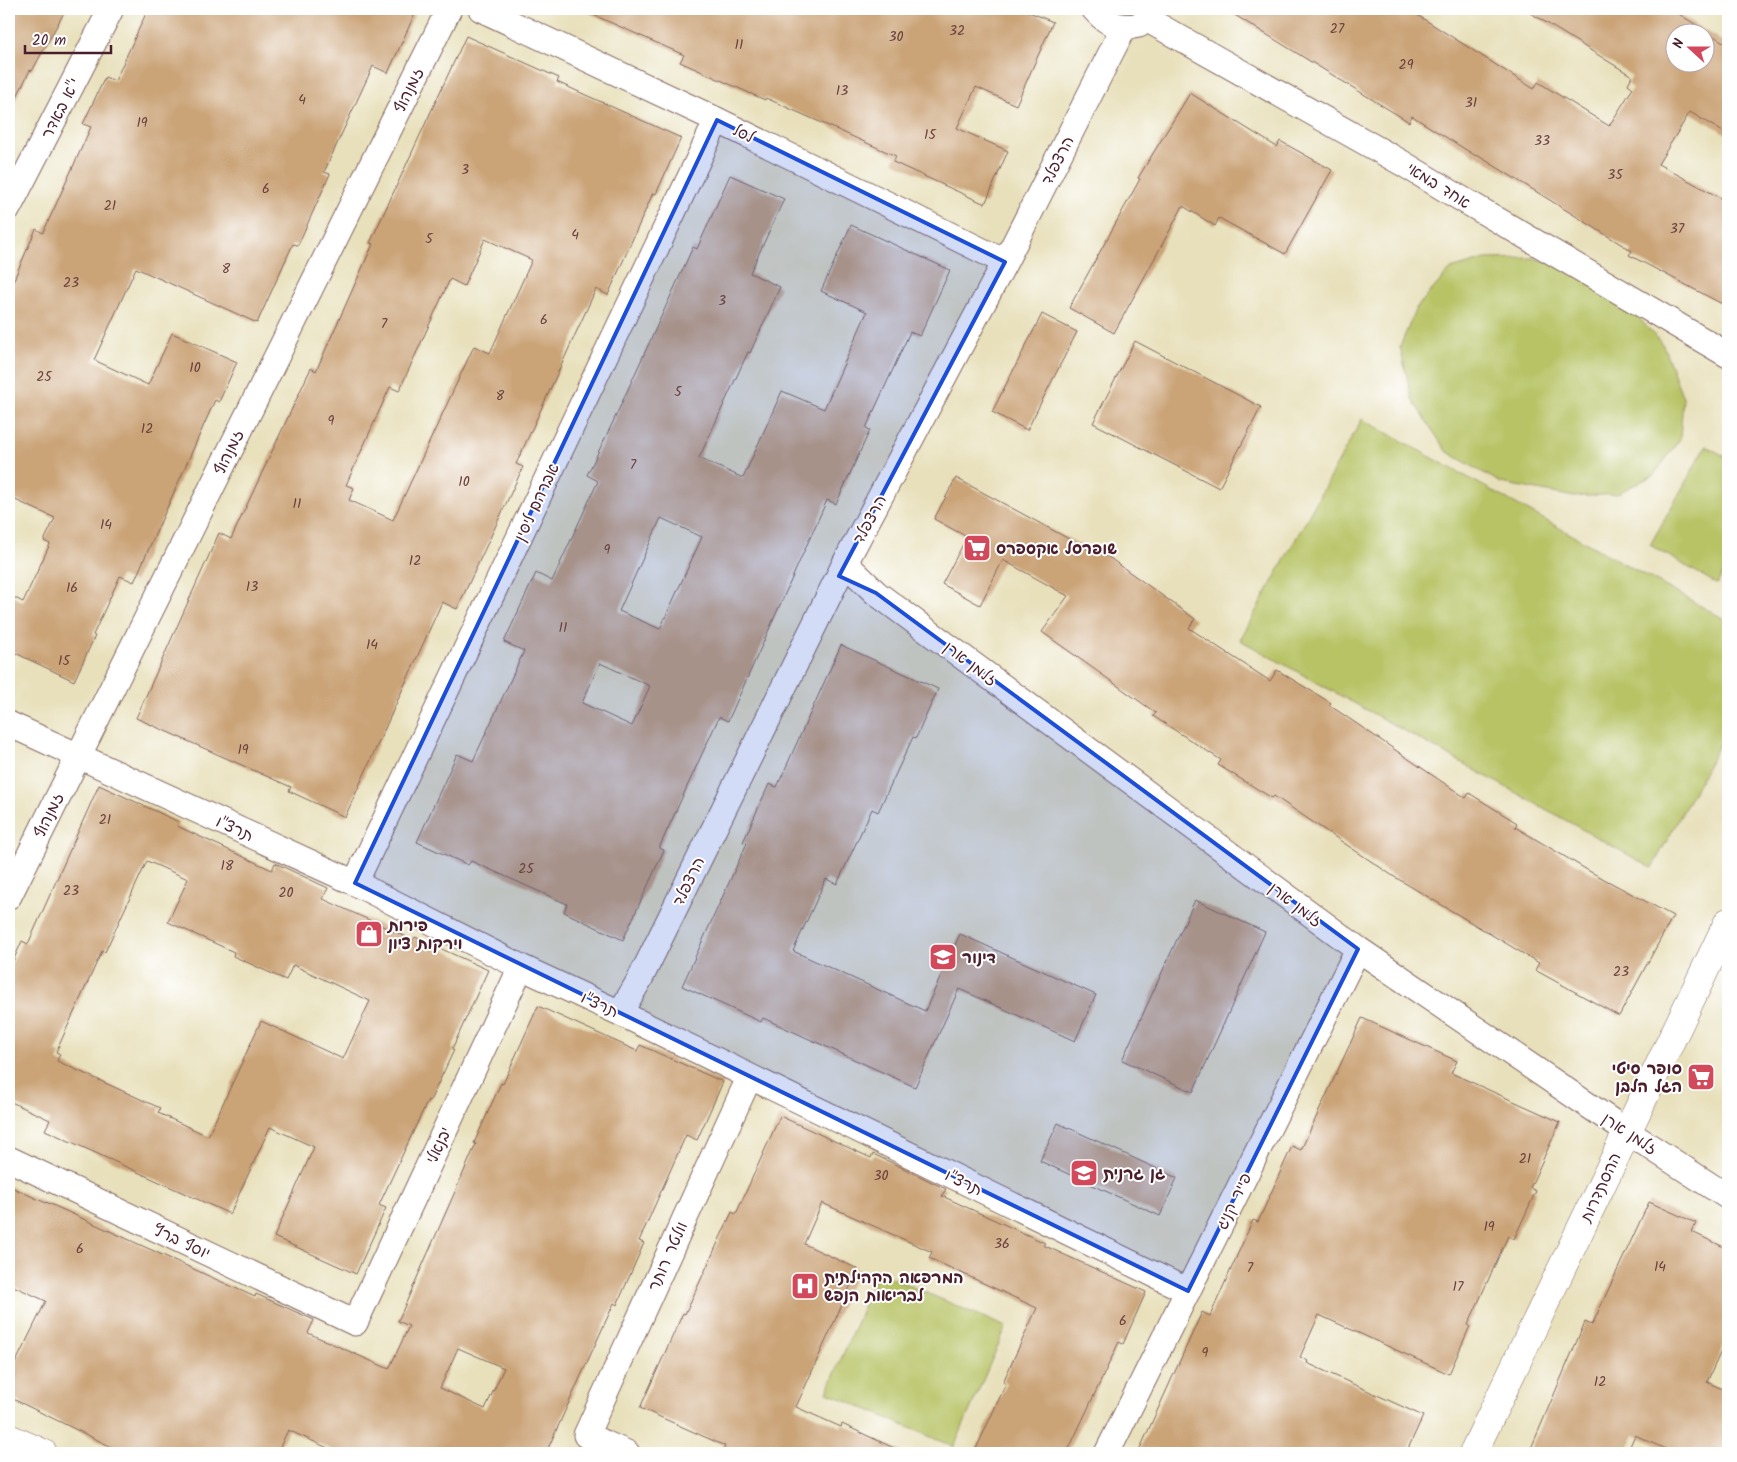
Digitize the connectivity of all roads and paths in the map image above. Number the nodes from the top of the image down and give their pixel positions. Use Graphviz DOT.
graph roads {
  1 [pos="111,9"];
  2 [pos="448,9"];
  3 [pos="481,9"];
  4 [pos="1094,9"];
  5 [pos="1153,14"];
  6 [pos="1124,27"];
  7 [pos="717,120"];
  8 [pos="9,208"];
  9 [pos="1005,262"];
  10 [pos="1728,356"];
  11 [pos="842,570"];
  12 [pos="9,724"];
  13 [pos="78,756"];
  14 [pos="354,883"];
  15 [pos="9,896"];
  16 [pos="1728,922"];
  17 [pos="1358,949"];
  18 [pos="521,967"];
  19 [pos="620,1013"];
  20 [pos="749,1078"];
  21 [pos="1626,1131"];
  22 [pos="9,1159"];
  23 [pos="1728,1197"];
  24 [pos="1188,1291"];
  25 [pos="355,1323"];
  26 [pos="9,1438"];
  27 [pos="43,1453"];
  28 [pos="627,1453"];
  29 [pos="1107,1453"];
  30 [pos="1473,1453"];
  1 -- 8 [label="street, י\"א באדר"];
  2 -- 13 [label="street, זמנהוף"];
  3 -- 7 [label="street, לסל"];
  4 -- 6 [label="street"];
  5 -- 6 [label="street"];
  5 -- 10 [label="street, אחד במאי"];
  6 -- 9 [label="street, הרצפלד"];
  7 -- 9 [label="street, לסל"];
  7 -- 14 [label="street, אברהם ליסין"];
  9 -- 11 [label="street, הרצפלד"];
  11 -- 17 [label="street, זלמן ארן"];
  11 -- 19 [label="street, הרצפלד"];
  12 -- 13 [label="street, תרצ\"ו"];
  13 -- 14 [label="street, תרצ\"ו"];
  13 -- 15 [label="street, זמנהוף"];
  14 -- 18 [label="street, תרצ\"ו"];
  16 -- 21 [label="street, ההסתדרות"];
  17 -- 21 [label="street, זלמן ארן"];
  17 -- 24 [label="street, פייר קניג"];
  18 -- 19 [label="street, תרצ\"ו"];
  18 -- 25 [label="street, יבנאלי"];
  19 -- 20 [label="street, תרצ\"ו"];
  20 -- 24 [label="street, תרצ\"ו"];
  20 -- 28 [label="street, וולטר רותר"];
  21 -- 23 [label="street, זלמן ארן"];
  21 -- 30 [label="street, ההסתדרות"];
  22 -- 25 [label="street, יוסף ברץ"];
  24 -- 29 [label="street, פייר קניג"];
  26 -- 27 [label="street"];
}
